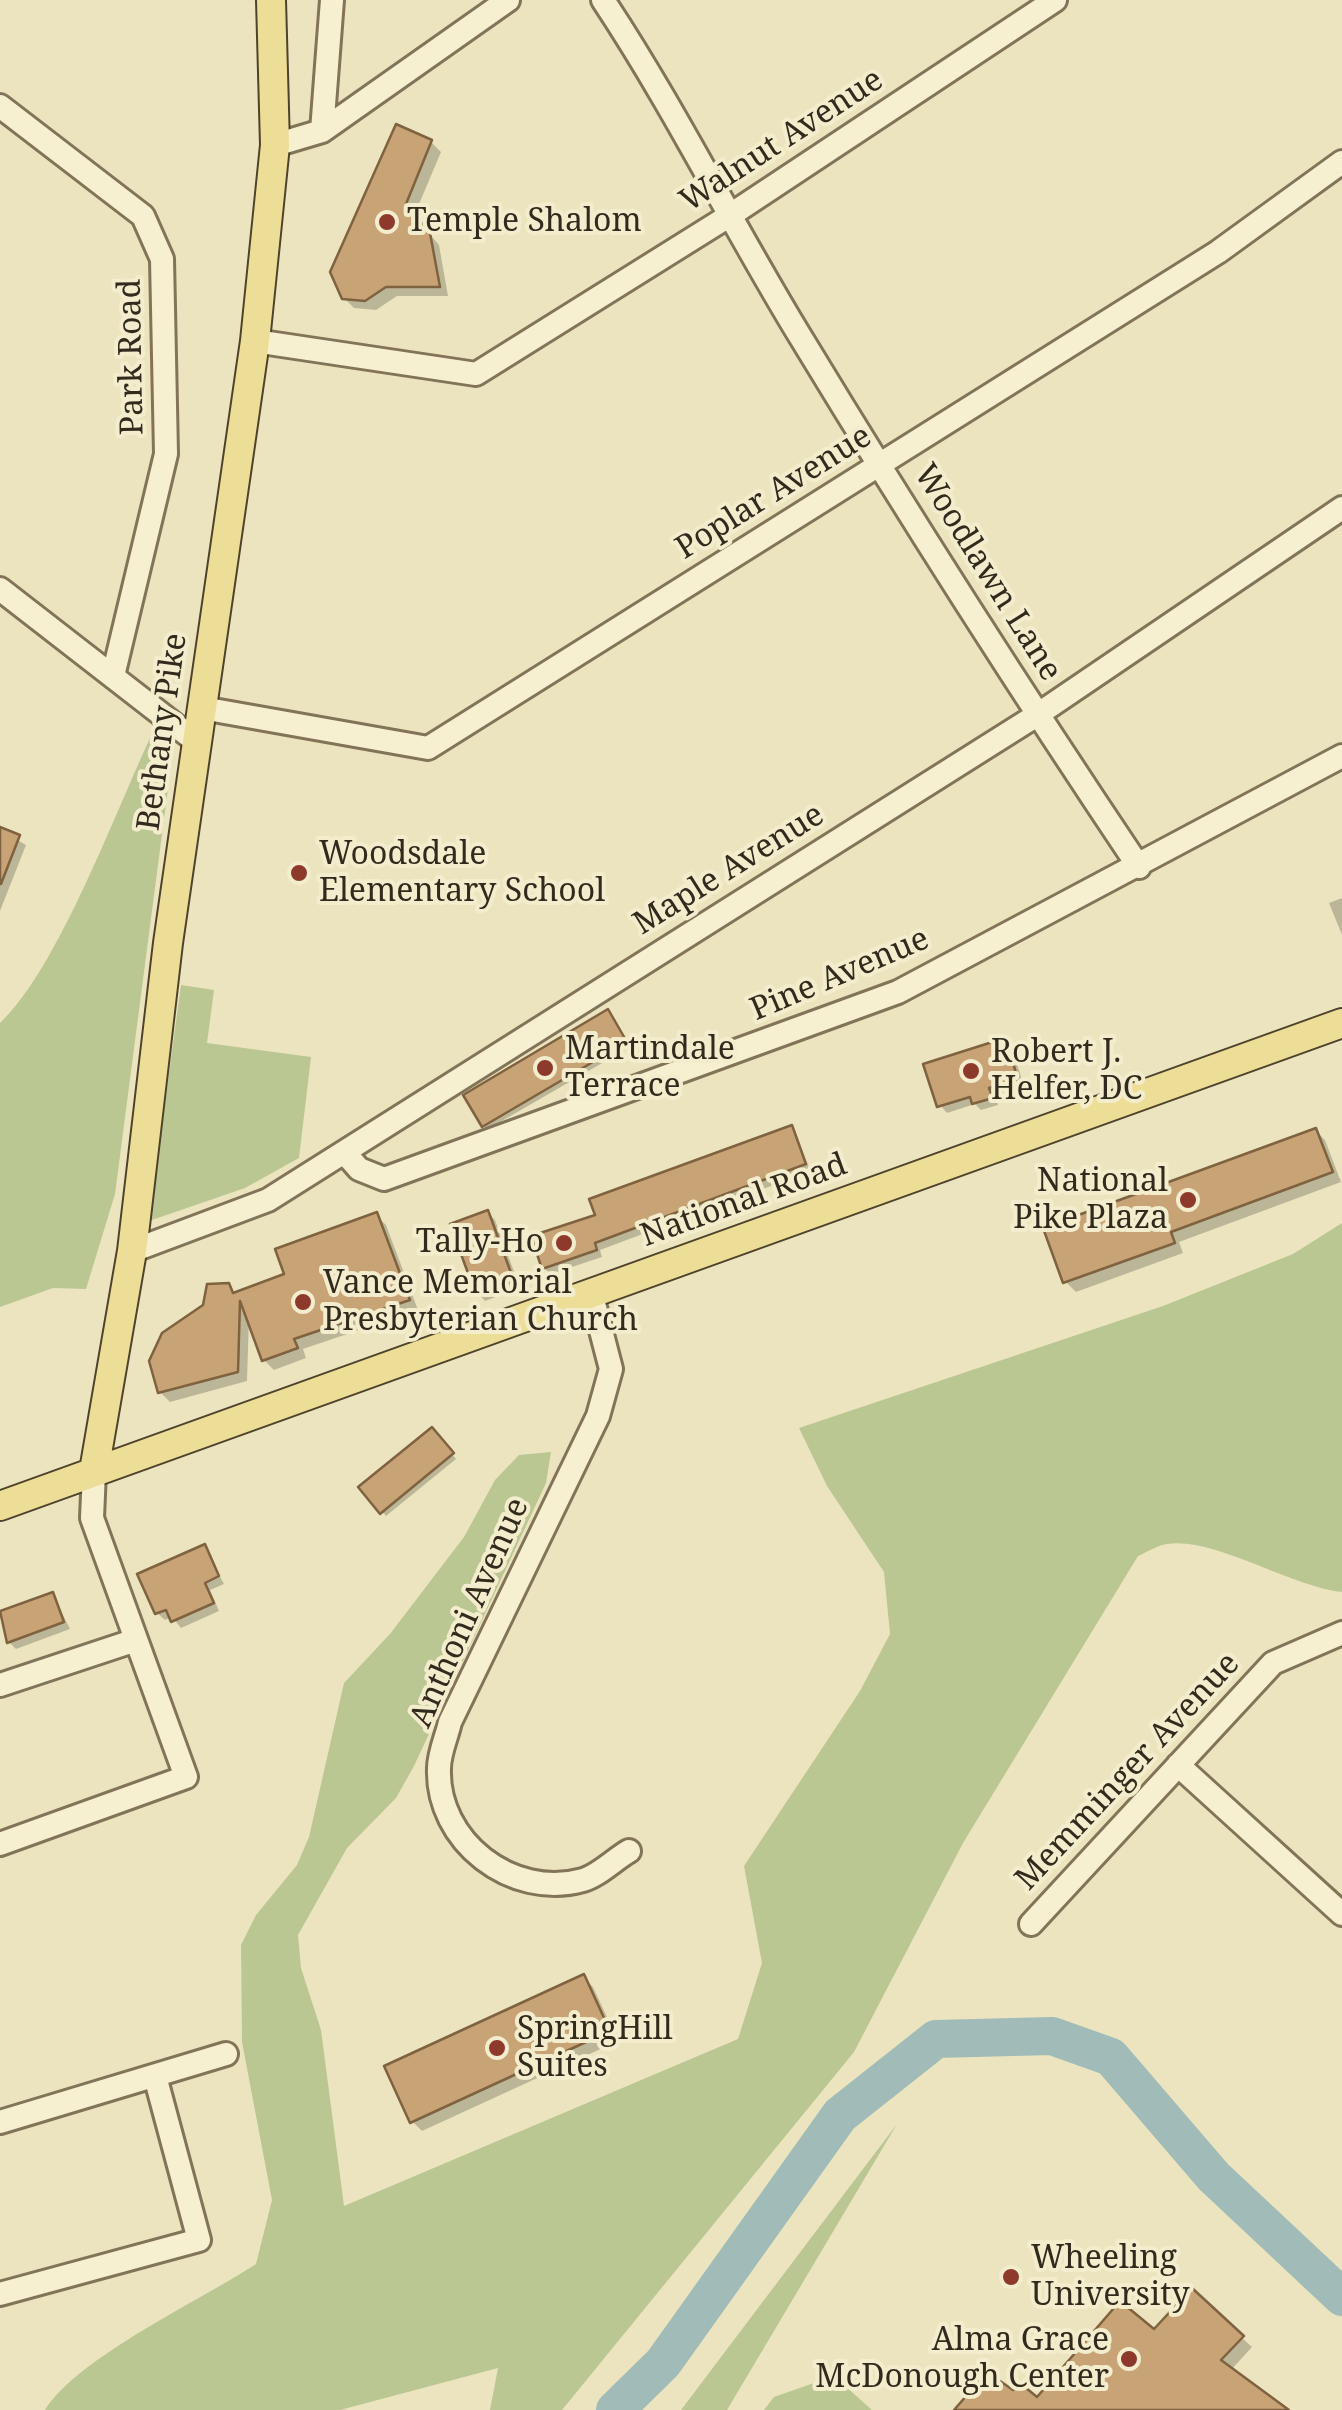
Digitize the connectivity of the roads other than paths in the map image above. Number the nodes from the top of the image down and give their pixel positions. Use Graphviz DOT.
graph roads {
  1 [pos="271,0"];
  2 [pos="332,0"];
  3 [pos="508,0"];
  4 [pos="603,0"];
  5 [pos="1055,0"];
  6 [pos="0,106"];
  7 [pos="322,131"];
  8 [pos="275,145"];
  9 [pos="1342,162"];
  10 [pos="732,214"];
  11 [pos="255,341"];
  12 [pos="880,464"];
  13 [pos="1342,508"];
  14 [pos="0,589"];
  15 [pos="113,676"];
  16 [pos="202,708"];
  17 [pos="1037,714"];
  18 [pos="197,742"];
  19 [pos="1342,756"];
  20 [pos="1139,867"];
  21 [pos="1342,1023"];
  22 [pos="345,1153"];
  23 [pos="132,1251"];
  24 [pos="591,1292"];
  25 [pos="94,1472"];
  26 [pos="0,1506"];
  27 [pos="1342,1633"];
  28 [pos="136,1640"];
  29 [pos="0,1685"];
  30 [pos="1178,1766"];
  31 [pos="0,1844"];
  32 [pos="629,1851"];
  33 [pos="1342,1914"];
  34 [pos="1031,1924"];
  35 [pos="226,2054"];
  36 [pos="155,2076"];
  37 [pos="0,2122"];
  38 [pos="0,2294"];
  1 -- 8 [label="main road, Bethany Pike"];
  2 -- 7 [label="street"];
  3 -- 7 [label="street"];
  4 -- 10 [label="street, Woodlawn Lane"];
  5 -- 10 [label="street, Walnut Avenue"];
  6 -- 15 [label="street, Park Road"];
  7 -- 8 [label="street"];
  8 -- 11 [label="main road, Bethany Pike"];
  9 -- 12 [label="street, Poplar Avenue"];
  10 -- 11 [label="street, Walnut Avenue"];
  10 -- 12 [label="street, Woodlawn Lane"];
  11 -- 16 [label="main road, Bethany Pike"];
  12 -- 16 [label="street, Poplar Avenue"];
  12 -- 17 [label="street, Woodlawn Lane"];
  13 -- 17 [label="street, Maple Avenue"];
  14 -- 15 [label="street"];
  15 -- 18 [label="street"];
  16 -- 18 [label="main road, Bethany Pike"];
  17 -- 20 [label="street, Woodlawn Lane"];
  17 -- 22 [label="street, Maple Avenue"];
  18 -- 23 [label="main road, Bethany Pike"];
  19 -- 20 [label="street, Pine Avenue"];
  20 -- 22 [label="street, Pine Avenue"];
  21 -- 24 [label="main road, National Road"];
  22 -- 23 [label="street, Maple Avenue"];
  23 -- 25 [label="main road, Bethany Pike"];
  24 -- 25 [label="main road, National Road"];
  24 -- 32 [label="street, Anthoni Avenue"];
  25 -- 26 [label="main road, National Road"];
  25 -- 28 [label="street"];
  27 -- 30 [label="street, Memminger Avenue"];
  28 -- 29 [label="street"];
  28 -- 31 [label="street"];
  30 -- 33 [label="street"];
  30 -- 34 [label="street, Memminger Avenue"];
  35 -- 36 [label="street"];
  36 -- 37 [label="street"];
  36 -- 38 [label="street"];
}
